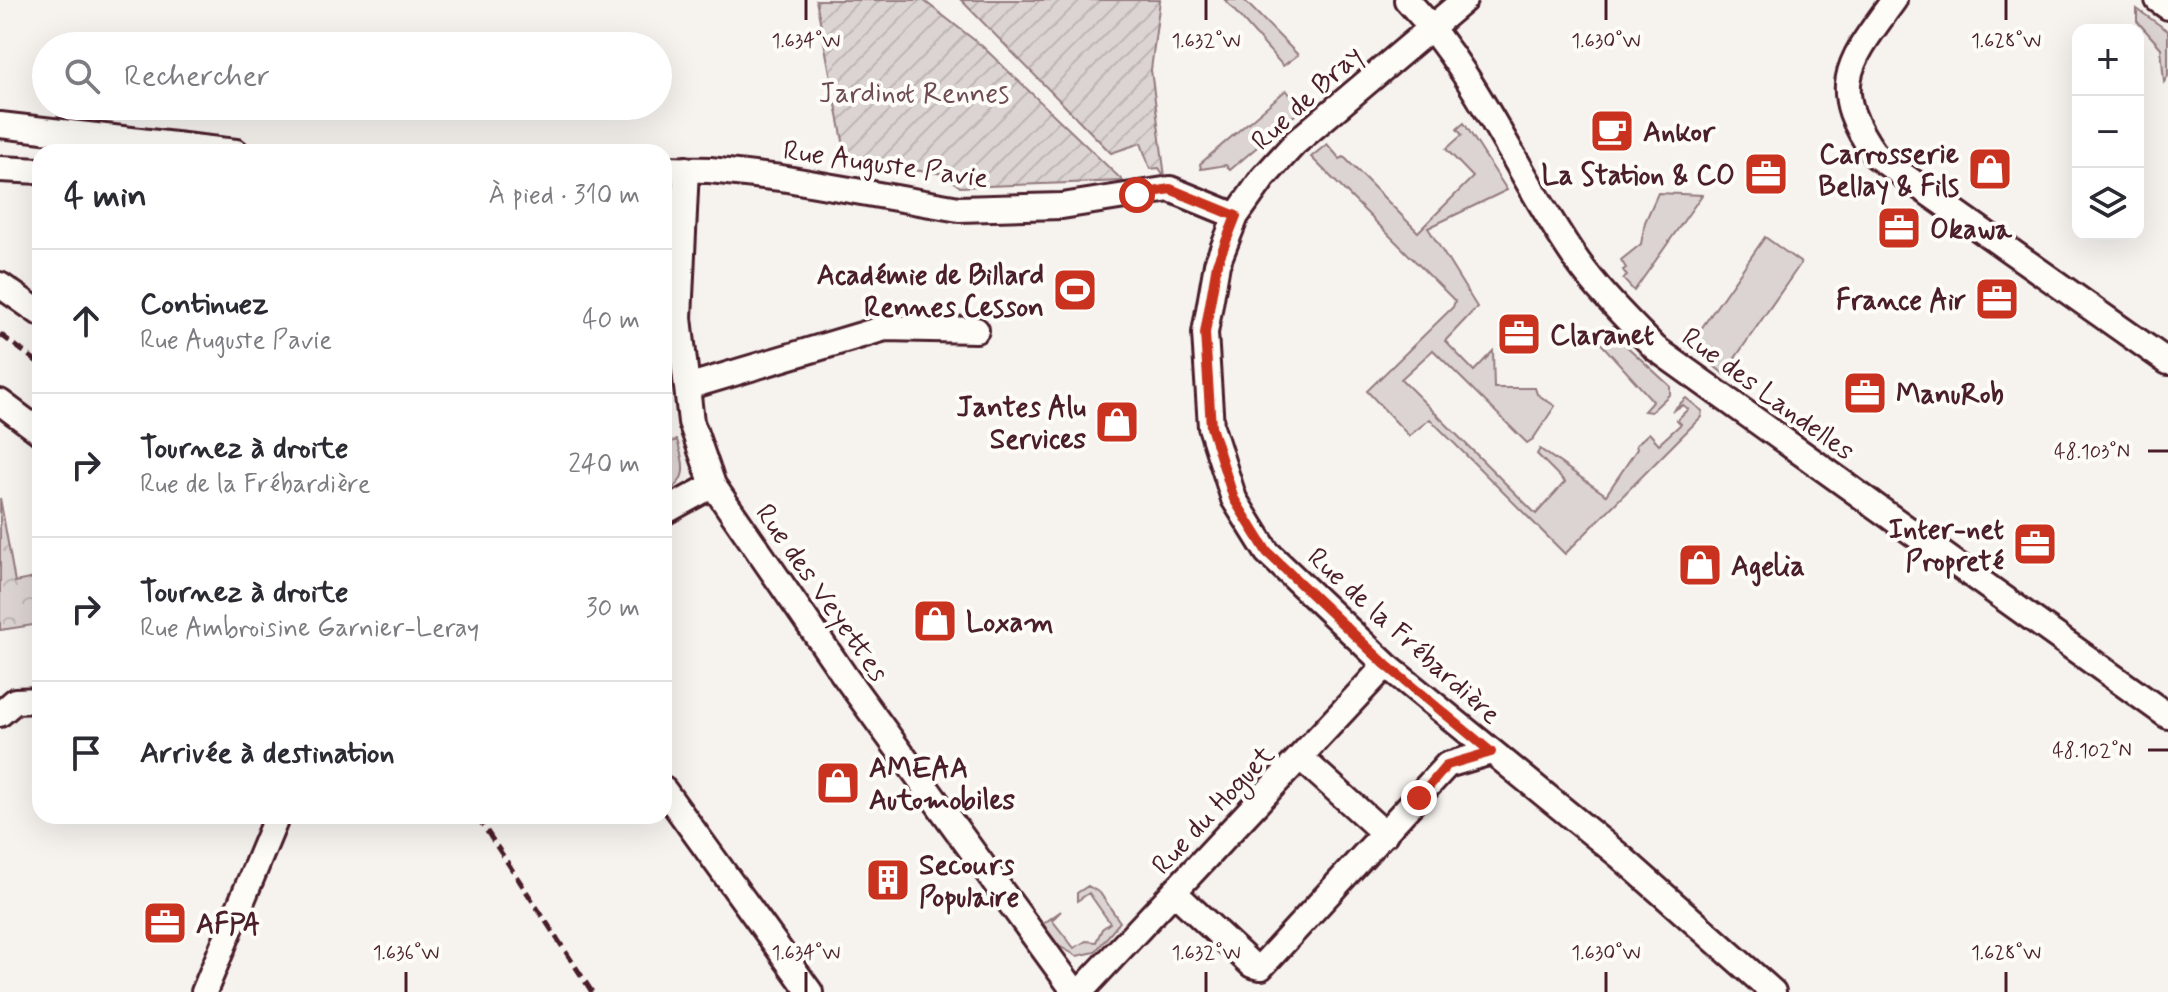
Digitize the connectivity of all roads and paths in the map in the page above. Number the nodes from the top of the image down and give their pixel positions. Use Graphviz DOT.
graph roads {
  1 [pos="1407,0"];
  2 [pos="1464,0"];
  3 [pos="1894,0"];
  4 [pos="2158,0"];
  5 [pos="2168,7"];
  6 [pos="1429,26"];
  7 [pos="0,125"];
  8 [pos="166,144"];
  9 [pos="0,169"];
  10 [pos="675,169"];
  11 [pos="32,171"];
  12 [pos="1236,216"];
  13 [pos="0,285"];
  14 [pos="32,307"];
  15 [pos="976,330"];
  16 [pos="2168,362"];
  17 [pos="687,387"];
  18 [pos="0,402"];
  19 [pos="32,426"];
  20 [pos="713,485"];
  21 [pos="672,508"];
  22 [pos="1386,665"];
  23 [pos="32,700"];
  24 [pos="0,714"];
  25 [pos="2168,716"];
  26 [pos="1491,752"];
  27 [pos="1300,757"];
  28 [pos="672,801"];
  29 [pos="274,824"];
  30 [pos="1385,834"];
  31 [pos="1175,893"];
  32 [pos="204,992"];
  33 [pos="810,992"];
  34 [pos="1078,992"];
  35 [pos="1773,992"];
  1 -- 6 [label="street, Rue des Landelles"];
  2 -- 6 [label="street, Rue de Bray"];
  3 -- 16 [label="street"];
  4 -- 5 [label="street"];
  6 -- 12 [label="street, Rue de Bray"];
  6 -- 25 [label="street, Rue des Landelles"];
  7 -- 8 [label="street"];
  9 -- 11 [label="street"];
  10 -- 12 [label="street, Rue Auguste Pavie"];
  10 -- 17 [label="street, Rue des Veyettes"];
  12 -- 22 [label="street, Rue de la Frébardière"];
  13 -- 14 [label="street"];
  15 -- 17 [label="street"];
  17 -- 20 [label="street, Rue des Veyettes"];
  18 -- 19 [label="street"];
  20 -- 21 [label="street"];
  20 -- 34 [label="street, Rue des Veyettes"];
  22 -- 26 [label="street, Rue de la Frébardière"];
  22 -- 27 [label="street, Rue du Hoguet"];
  23 -- 24 [label="street"];
  26 -- 30 [label="street"];
  26 -- 35 [label="street, Rue de la Frébardière"];
  27 -- 30 [label="street"];
  27 -- 31 [label="street, Rue du Hoguet"];
  28 -- 33 [label="street"];
  29 -- 32 [label="street"];
  30 -- 31 [label="street"];
  31 -- 34 [label="street, Rue du Hoguet"];
}
